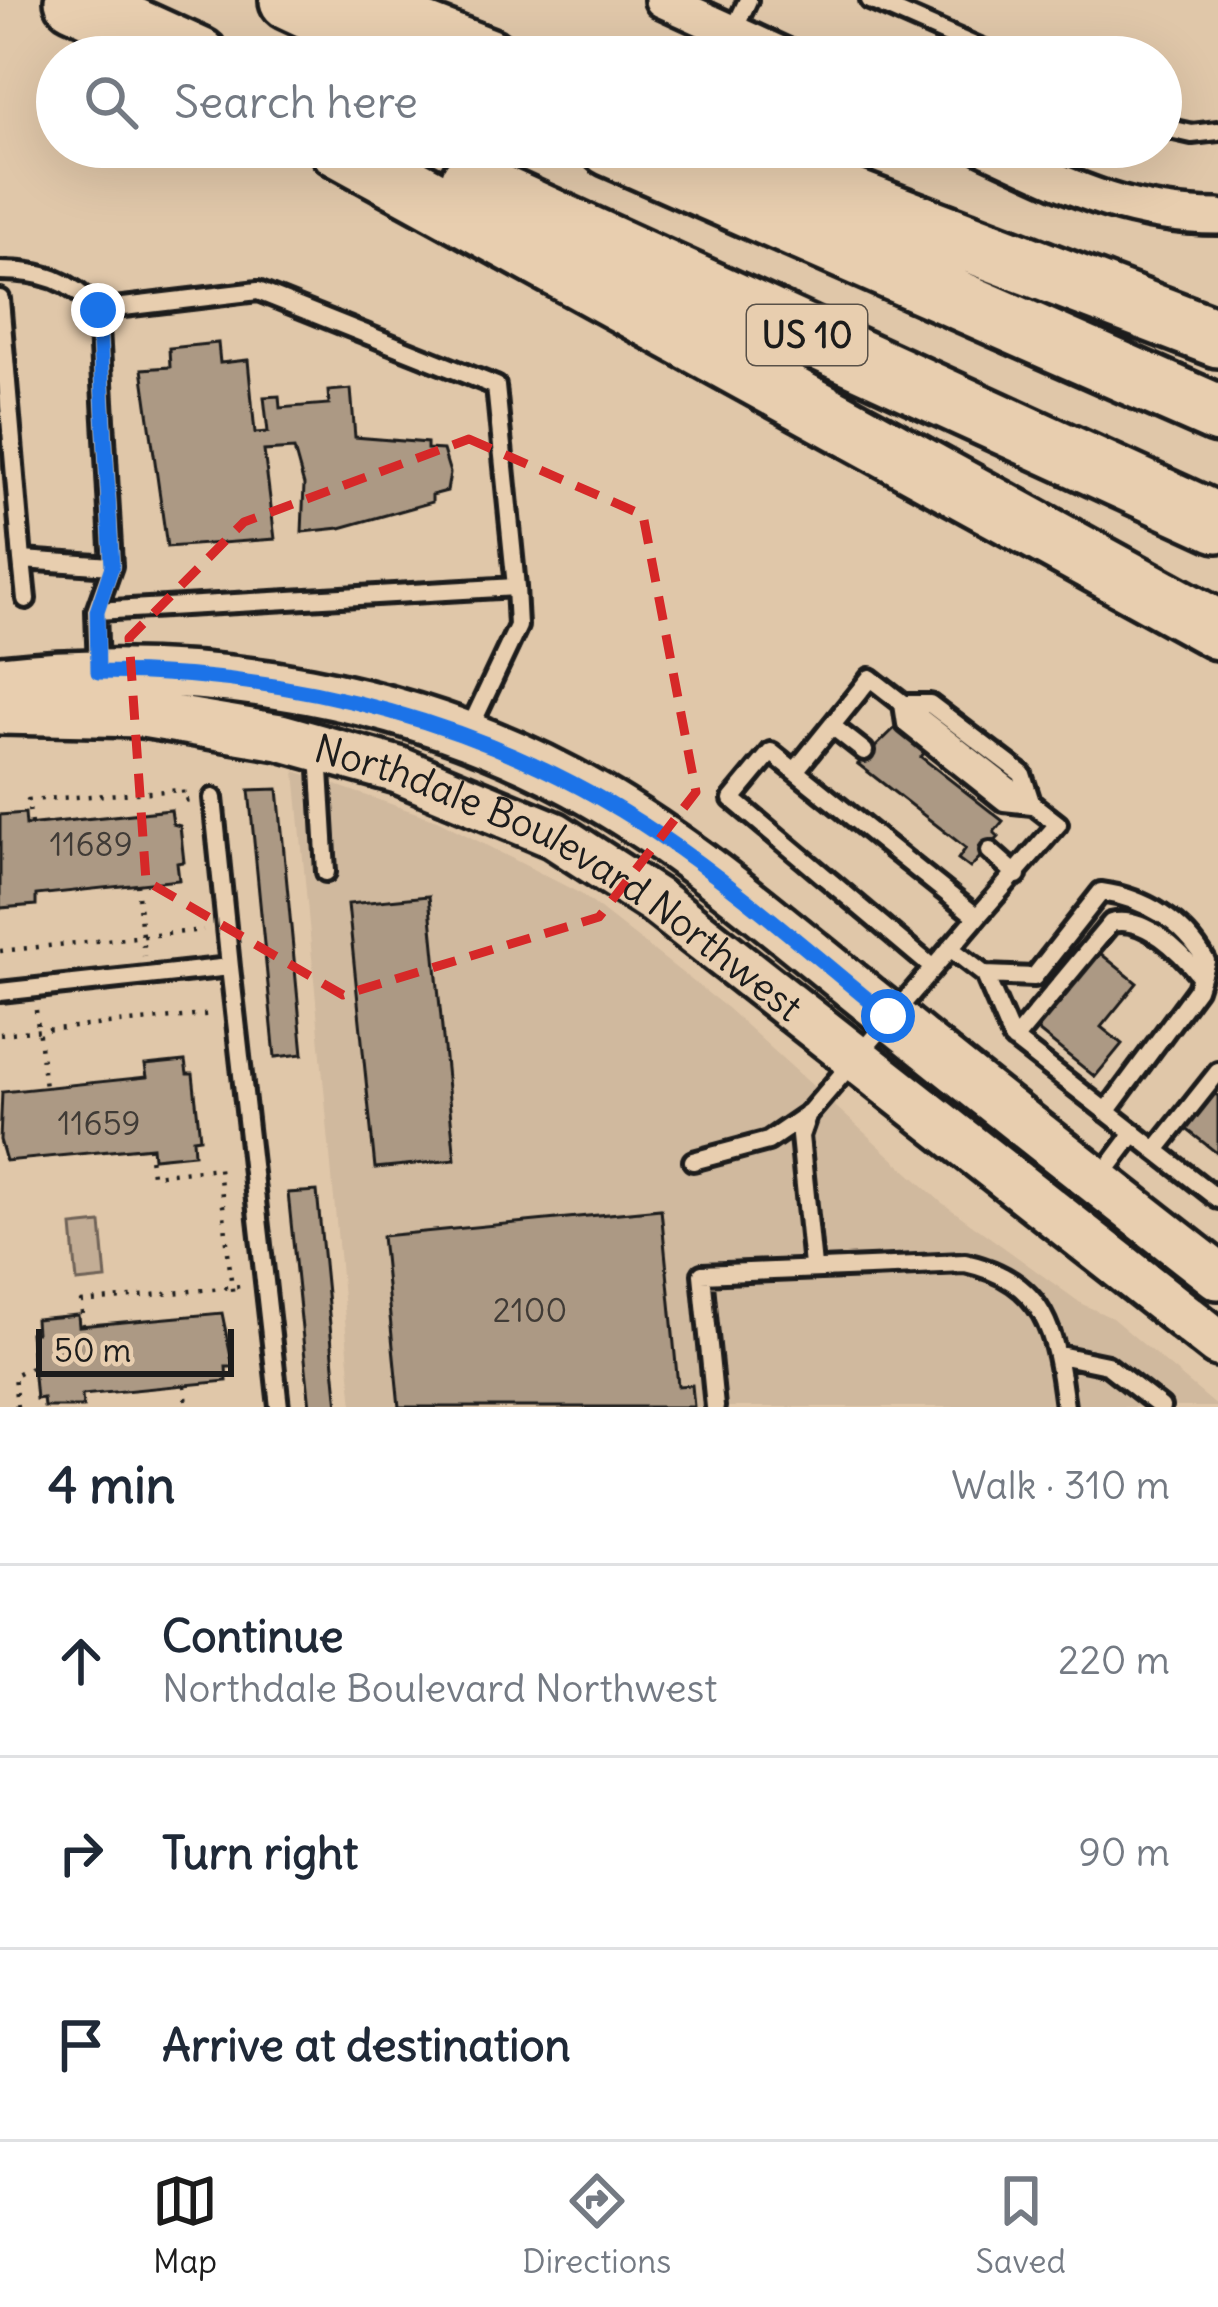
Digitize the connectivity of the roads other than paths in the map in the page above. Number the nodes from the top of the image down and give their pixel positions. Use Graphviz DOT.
graph roads {
  1 [pos="70,0"];
  2 [pos="289,0"];
  3 [pos="340,0"];
  4 [pos="662,0"];
  5 [pos="748,0"];
  6 [pos="870,0"];
  7 [pos="733,32"];
  8 [pos="134,36"];
  9 [pos="151,36"];
  10 [pos="365,36"];
  11 [pos="433,36"];
  12 [pos="742,36"];
  13 [pos="952,36"];
  14 [pos="1218,130"];
  15 [pos="1182,132"];
  16 [pos="376,168"];
  17 [pos="442,168"];
  18 [pos="658,168"];
  19 [pos="774,168"];
  20 [pos="1030,168"];
  21 [pos="1218,217"];
  22 [pos="0,271"];
  23 [pos="0,299"];
  24 [pos="98,310"];
  25 [pos="1218,338"];
  26 [pos="1218,414"];
  27 [pos="1218,523"];
  28 [pos="22,560"];
  29 [pos="112,566"];
  30 [pos="516,587"];
  31 [pos="26,598"];
  32 [pos="97,611"];
  33 [pos="1218,630"];
  34 [pos="98,672"];
  35 [pos="0,679"];
  36 [pos="0,711"];
  37 [pos="832,726"];
  38 [pos="466,736"];
  39 [pos="319,746"];
  40 [pos="864,751"];
  41 [pos="795,771"];
  42 [pos="213,798"];
  43 [pos="990,851"];
  44 [pos="326,872"];
  45 [pos="1017,875"];
  46 [pos="977,917"];
  47 [pos="950,948"];
  48 [pos="230,967"];
  49 [pos="933,968"];
  50 [pos="985,975"];
  51 [pos="1201,977"];
  52 [pos="0,992"];
  53 [pos="888,1016"];
  54 [pos="1014,1040"];
  55 [pos="855,1056"];
  56 [pos="1218,1072"];
  57 [pos="808,1112"];
  58 [pos="1106,1112"];
  59 [pos="1134,1133"];
  60 [pos="1156,1150"];
  61 [pos="693,1161"];
  62 [pos="1097,1182"];
  63 [pos="1218,1199"];
  64 [pos="813,1266"];
  65 [pos="1218,1276"];
  66 [pos="1218,1343"];
  67 [pos="1059,1354"];
  68 [pos="279,1407"];
  69 [pos="715,1407"];
  70 [pos="1064,1407"];
  71 [pos="1160,1407"];
  1 -- 8 [label="highway"];
  1 -- 9 [label="highway"];
  2 -- 10 [label="highway"];
  3 -- 11 [label="highway"];
  4 -- 7 [label="street"];
  5 -- 7 [label="lane"];
  6 -- 13 [label="lane"];
  7 -- 12 [label="street"];
  14 -- 15 [label="lane"];
  16 -- 33 [label="highway"];
  17 -- 27 [label="highway, US 10"];
  18 -- 26 [label="highway, US 10"];
  19 -- 25 [label="highway"];
  20 -- 21 [label="street"];
  22 -- 24 [label="lane"];
  23 -- 28 [label="lane"];
  24 -- 29 [label="lane"];
  24 -- 30 [label="lane"];
  28 -- 29 [label="lane"];
  28 -- 31 [label="lane"];
  29 -- 32 [label="lane"];
  30 -- 32 [label="lane"];
  30 -- 38 [label="lane"];
  32 -- 34 [label="lane"];
  34 -- 35 [label="street, Northdale Boulevard Northwest"];
  34 -- 38 [label="street, Northdale Boulevard Northwest"];
  36 -- 39 [label="street, Northdale Boulevard Northwest"];
  37 -- 40 [label="lane"];
  37 -- 41 [label="lane"];
  37 -- 45 [label="lane"];
  38 -- 53 [label="street, Northdale Boulevard Northwest"];
  39 -- 44 [label="lane"];
  39 -- 55 [label="street, Northdale Boulevard Northwest"];
  41 -- 46 [label="lane"];
  41 -- 49 [label="lane"];
  42 -- 48 [label="lane"];
  43 -- 45 [label="lane"];
  45 -- 46 [label="lane"];
  46 -- 47 [label="lane"];
  47 -- 49 [label="lane"];
  47 -- 50 [label="lane"];
  48 -- 52 [label="lane"];
  48 -- 68 [label="lane"];
  49 -- 53 [label="lane"];
  50 -- 51 [label="lane"];
  50 -- 54 [label="lane"];
  51 -- 54 [label="lane"];
  51 -- 58 [label="lane"];
  53 -- 55 [label="lane"];
  53 -- 62 [label="street, Northdale Boulevard Northwest"];
  54 -- 58 [label="lane"];
  55 -- 57 [label="lane"];
  55 -- 66 [label="street, Northdale Boulevard Northwest"];
  56 -- 60 [label="lane"];
  57 -- 61 [label="lane"];
  57 -- 64 [label="lane"];
  58 -- 59 [label="lane"];
  59 -- 60 [label="lane"];
  59 -- 62 [label="lane"];
  60 -- 63 [label="lane"];
  62 -- 65 [label="street, Northdale Boulevard Northwest"];
  64 -- 67 [label="lane"];
  64 -- 69 [label="lane"];
  67 -- 70 [label="lane"];
  67 -- 71 [label="lane"];
}
